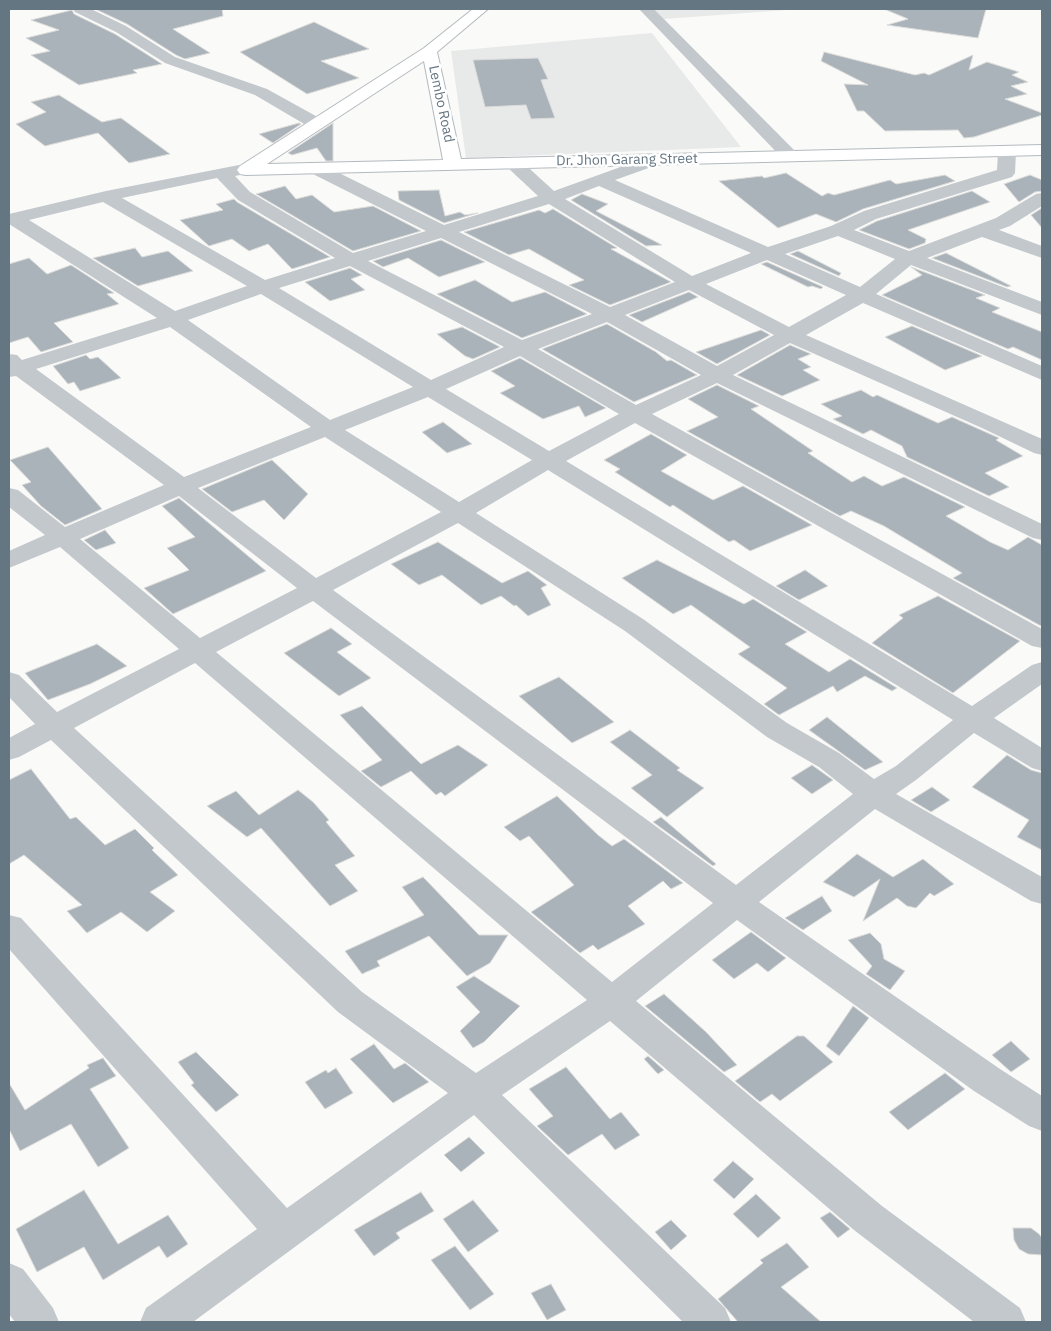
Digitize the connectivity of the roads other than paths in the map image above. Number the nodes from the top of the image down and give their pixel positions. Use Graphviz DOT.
graph roads {
  1 [pos="80,9"];
  2 [pos="481,9"];
  3 [pos="646,9"];
  4 [pos="429,51"];
  5 [pos="317,124"];
  6 [pos="1042,150"];
  7 [pos="1008,152"];
  8 [pos="790,156"];
  9 [pos="651,161"];
  10 [pos="513,163"];
  11 [pos="453,164"];
  12 [pos="315,168"];
  13 [pos="246,170"];
  14 [pos="217,173"];
  15 [pos="600,180"];
  16 [pos="106,196"];
  17 [pos="551,198"];
  18 [pos="1042,198"];
  19 [pos="11,219"];
  20 [pos="838,230"];
  21 [pos="981,230"];
  22 [pos="440,232"];
  23 [pos="768,252"];
  24 [pos="1042,252"];
  25 [pos="908,258"];
  26 [pos="350,259"];
  27 [pos="690,283"];
  28 [pos="263,287"];
  29 [pos="862,295"];
  30 [pos="1042,309"];
  31 [pos="610,315"];
  32 [pos="173,319"];
  33 [pos="789,335"];
  34 [pos="522,348"];
  35 [pos="12,366"];
  36 [pos="1042,374"];
  37 [pos="718,375"];
  38 [pos="428,389"];
  39 [pos="635,414"];
  40 [pos="328,429"];
  41 [pos="1042,448"];
  42 [pos="550,461"];
  43 [pos="181,486"];
  44 [pos="9,495"];
  45 [pos="459,513"];
  46 [pos="1042,533"];
  47 [pos="63,537"];
  48 [pos="9,560"];
  49 [pos="313,588"];
  50 [pos="1042,640"];
  51 [pos="196,650"];
  52 [pos="1042,670"];
  53 [pos="9,681"];
  54 [pos="973,720"];
  55 [pos="53,725"];
  56 [pos="9,750"];
  57 [pos="1042,761"];
  58 [pos="873,794"];
  59 [pos="1042,892"];
  60 [pos="735,902"];
  61 [pos="9,926"];
  62 [pos="611,1002"];
  63 [pos="476,1093"];
  64 [pos="1042,1115"];
  65 [pos="284,1232"];
  66 [pos="9,1282"];
  67 [pos="39,1322"];
  68 [pos="160,1322"];
  69 [pos="711,1322"];
  70 [pos="1006,1322"];
  1 -- 5 [label="street"];
  2 -- 4 [label="street, Lembo Road"];
  3 -- 8 [label="street"];
  4 -- 5 [label="street"];
  4 -- 11 [label="street, Lembo Road"];
  5 -- 13 [label="street"];
  6 -- 7 [label="street, Dr. Jhon Garang Street"];
  7 -- 8 [label="street, Dr. Jhon Garang Street"];
  7 -- 20 [label="street"];
  8 -- 9 [label="street, Dr. Jhon Garang Street"];
  9 -- 10 [label="street, Dr. Jhon Garang Street"];
  9 -- 15 [label="street"];
  10 -- 11 [label="street, Dr. Jhon Garang Street"];
  10 -- 17 [label="street"];
  11 -- 12 [label="street, Dr. Jhon Garang Street"];
  12 -- 13 [label="street, Dr. Jhon Garang Street"];
  12 -- 22 [label="street"];
  13 -- 14 [label="street, Dr. Jhon Garang Street"];
  14 -- 16 [label="street, Dr. Jhon Garang Street"];
  14 -- 26 [label="street"];
  15 -- 17 [label="street"];
  15 -- 23 [label="street"];
  16 -- 19 [label="street, Dr. Jhon Garang Street"];
  16 -- 28 [label="street"];
  17 -- 22 [label="street"];
  17 -- 27 [label="street"];
  18 -- 21 [label="street"];
  19 -- 32 [label="street"];
  20 -- 23 [label="street"];
  20 -- 25 [label="street"];
  21 -- 24 [label="street"];
  21 -- 25 [label="street"];
  22 -- 26 [label="street"];
  22 -- 31 [label="street"];
  23 -- 27 [label="street"];
  23 -- 29 [label="street"];
  25 -- 29 [label="street"];
  25 -- 30 [label="street"];
  26 -- 28 [label="street"];
  26 -- 34 [label="street"];
  27 -- 31 [label="street"];
  27 -- 33 [label="street"];
  28 -- 32 [label="street"];
  28 -- 38 [label="street"];
  29 -- 33 [label="street"];
  29 -- 36 [label="street"];
  31 -- 34 [label="street"];
  31 -- 37 [label="street"];
  32 -- 35 [label="street"];
  32 -- 40 [label="street"];
  33 -- 37 [label="street"];
  33 -- 41 [label="street"];
  34 -- 38 [label="street"];
  34 -- 39 [label="street"];
  35 -- 43 [label="street"];
  37 -- 39 [label="street"];
  37 -- 46 [label="street"];
  38 -- 40 [label="street"];
  38 -- 42 [label="street"];
  39 -- 42 [label="street"];
  39 -- 50 [label="street"];
  40 -- 43 [label="street"];
  40 -- 45 [label="street"];
  42 -- 45 [label="street"];
  42 -- 54 [label="street"];
  43 -- 47 [label="street"];
  43 -- 49 [label="street"];
  44 -- 47 [label="street"];
  45 -- 49 [label="street"];
  45 -- 58 [label="street"];
  47 -- 48 [label="street"];
  47 -- 51 [label="street"];
  49 -- 51 [label="street"];
  49 -- 60 [label="street"];
  51 -- 55 [label="street"];
  51 -- 62 [label="street"];
  52 -- 54 [label="street"];
  53 -- 55 [label="street"];
  54 -- 57 [label="street"];
  54 -- 58 [label="street"];
  55 -- 56 [label="street"];
  55 -- 63 [label="street"];
  58 -- 59 [label="street"];
  58 -- 60 [label="street"];
  60 -- 62 [label="street"];
  60 -- 64 [label="street"];
  61 -- 65 [label="street"];
  62 -- 63 [label="street"];
  62 -- 70 [label="street"];
  63 -- 65 [label="street"];
  63 -- 69 [label="street"];
  65 -- 68 [label="street"];
  66 -- 67 [label="street"];
}
